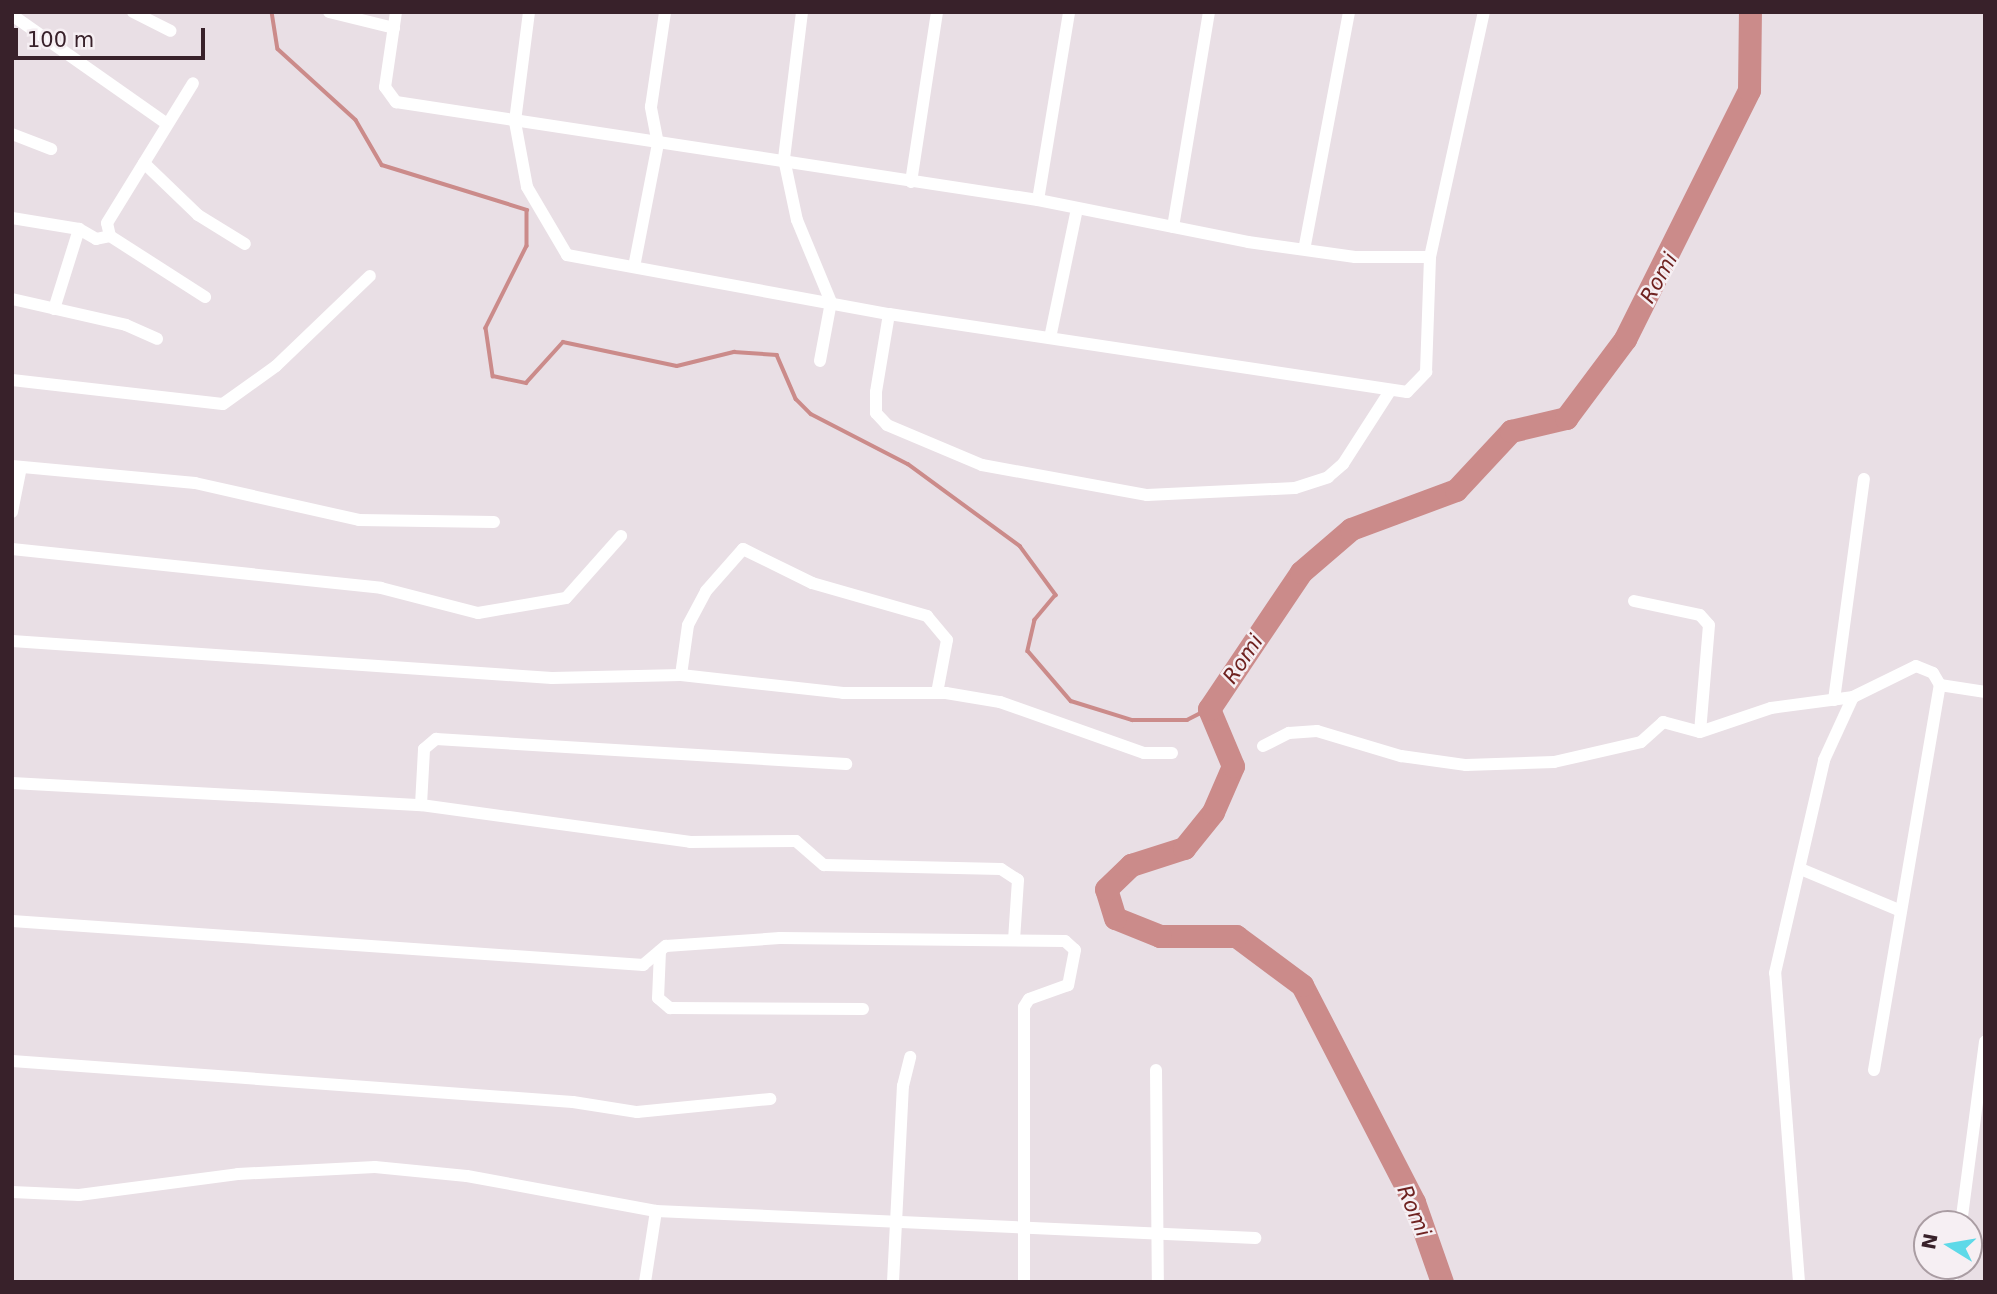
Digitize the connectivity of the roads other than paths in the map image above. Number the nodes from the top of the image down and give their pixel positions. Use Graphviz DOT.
graph roads {
  1 [pos="133,12"];
  2 [pos="330,12"];
  3 [pos="396,12"];
  4 [pos="529,12"];
  5 [pos="665,12"];
  6 [pos="802,12"];
  7 [pos="937,12"];
  8 [pos="1069,12"];
  9 [pos="1209,12"];
  10 [pos="1349,12"];
  11 [pos="1483,12"];
  12 [pos="12,15"];
  13 [pos="394,28"];
  14 [pos="171,32"];
  15 [pos="193,83"];
  16 [pos="515,122"];
  17 [pos="167,124"];
  18 [pos="12,134"];
  19 [pos="658,144"];
  20 [pos="51,149"];
  21 [pos="784,159"];
  22 [pos="144,163"];
  23 [pos="911,181"];
  24 [pos="1038,200"];
  25 [pos="1077,209"];
  26 [pos="12,218"];
  27 [pos="1173,227"];
  28 [pos="79,229"];
  29 [pos="110,236"];
  30 [pos="245,244"];
  31 [pos="1305,245"];
  32 [pos="1430,257"];
  33 [pos="634,267"];
  34 [pos="370,276"];
  35 [pos="205,297"];
  36 [pos="12,299"];
  37 [pos="831,302"];
  38 [pos="54,309"];
  39 [pos="889,314"];
  40 [pos="1050,338"];
  41 [pos="157,339"];
  42 [pos="820,361"];
  43 [pos="12,380"];
  44 [pos="1390,391"];
  45 [pos="17,466"];
  46 [pos="1864,479"];
  47 [pos="12,512"];
  48 [pos="494,522"];
  49 [pos="621,536"];
  50 [pos="12,549"];
  51 [pos="1634,601"];
  52 [pos="12,641"];
  53 [pos="681,675"];
  54 [pos="1940,685"];
  55 [pos="1985,692"];
  56 [pos="937,693"];
  57 [pos="1853,697"];
  58 [pos="1834,700"];
  59 [pos="1700,732"];
  60 [pos="1263,746"];
  61 [pos="1172,753"];
  62 [pos="846,764"];
  63 [pos="12,783"];
  64 [pos="421,805"];
  65 [pos="1803,870"];
  66 [pos="1901,911"];
  67 [pos="12,921"];
  68 [pos="1014,940"];
  69 [pos="660,951"];
  70 [pos="863,1009"];
  71 [pos="1985,1042"];
  72 [pos="910,1058"];
  73 [pos="12,1061"];
  74 [pos="1156,1070"];
  75 [pos="1874,1070"];
  76 [pos="770,1099"];
  77 [pos="12,1192"];
  78 [pos="1963,1210"];
  79 [pos="656,1211"];
  80 [pos="897,1223"];
  81 [pos="1028,1232"];
  82 [pos="1160,1237"];
  83 [pos="1255,1238"];
  84 [pos="645,1282"];
  85 [pos="892,1282"];
  86 [pos="1024,1282"];
  87 [pos="1158,1282"];
  88 [pos="1800,1282"];
  1 -- 14 [label="street"];
  2 -- 13 [label="street"];
  3 -- 13 [label="street"];
  4 -- 16 [label="street"];
  5 -- 19 [label="street"];
  6 -- 21 [label="street"];
  7 -- 23 [label="street"];
  8 -- 24 [label="street"];
  9 -- 27 [label="street"];
  10 -- 31 [label="street"];
  11 -- 32 [label="street"];
  12 -- 17 [label="street"];
  13 -- 16 [label="street"];
  15 -- 17 [label="street"];
  16 -- 19 [label="street"];
  16 -- 33 [label="street"];
  17 -- 22 [label="street"];
  18 -- 20 [label="street"];
  19 -- 21 [label="street"];
  19 -- 33 [label="street"];
  21 -- 23 [label="street"];
  21 -- 37 [label="street"];
  22 -- 29 [label="street"];
  22 -- 30 [label="street"];
  23 -- 24 [label="street"];
  24 -- 25 [label="street"];
  25 -- 27 [label="street"];
  25 -- 40 [label="street"];
  26 -- 28 [label="street"];
  27 -- 31 [label="street"];
  28 -- 29 [label="street"];
  28 -- 38 [label="street"];
  29 -- 35 [label="street"];
  31 -- 32 [label="street"];
  32 -- 44 [label="street"];
  33 -- 37 [label="street"];
  34 -- 43 [label="street"];
  36 -- 38 [label="street"];
  37 -- 39 [label="street"];
  37 -- 42 [label="street"];
  38 -- 41 [label="street"];
  39 -- 40 [label="street"];
  39 -- 44 [label="street"];
  40 -- 44 [label="street"];
  45 -- 47 [label="street"];
  45 -- 48 [label="street"];
  46 -- 58 [label="street"];
  49 -- 50 [label="street"];
  51 -- 59 [label="street"];
  52 -- 53 [label="street"];
  53 -- 56 [label="street"];
  53 -- 56 [label="street"];
  54 -- 55 [label="street"];
  54 -- 57 [label="street"];
  54 -- 66 [label="street"];
  56 -- 61 [label="street"];
  57 -- 58 [label="street"];
  57 -- 65 [label="street"];
  58 -- 59 [label="street"];
  59 -- 60 [label="street"];
  62 -- 64 [label="street"];
  63 -- 64 [label="street"];
  64 -- 68 [label="street"];
  65 -- 66 [label="street"];
  65 -- 88 [label="street"];
  66 -- 75 [label="street"];
  67 -- 69 [label="street"];
  68 -- 69 [label="street"];
  68 -- 81 [label="street"];
  69 -- 70 [label="street"];
  71 -- 78 [label="street"];
  72 -- 80 [label="street"];
  73 -- 76 [label="street"];
  74 -- 82 [label="street"];
  77 -- 79 [label="street"];
  79 -- 80 [label="street"];
  79 -- 84 [label="street"];
  80 -- 81 [label="street"];
  80 -- 85 [label="street"];
  81 -- 82 [label="street"];
  81 -- 86 [label="street"];
  82 -- 83 [label="street"];
  82 -- 87 [label="street"];
}
